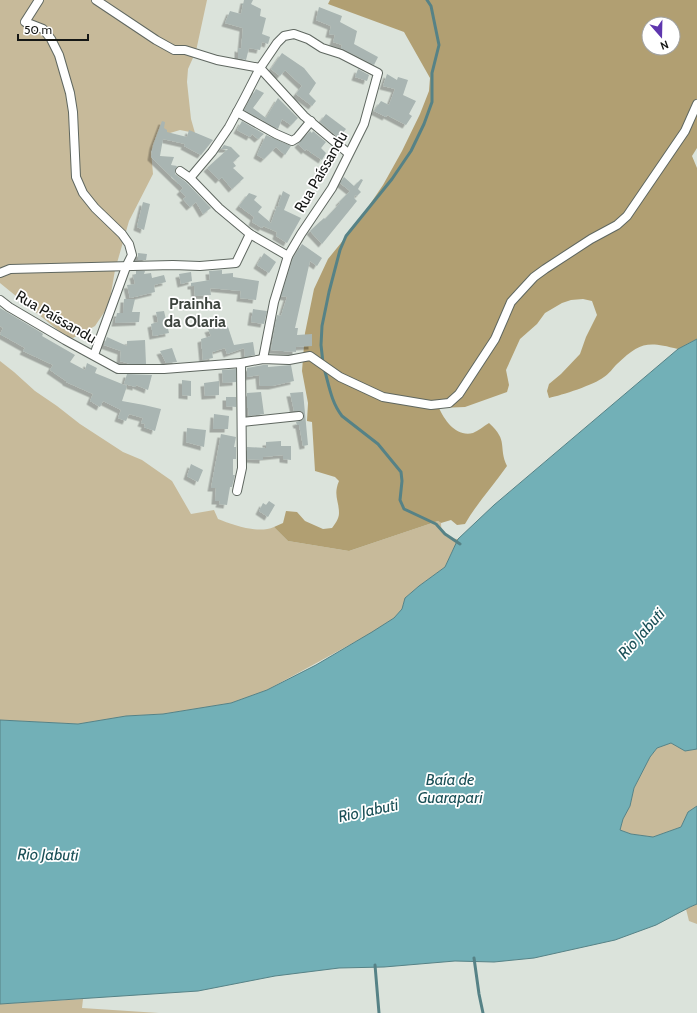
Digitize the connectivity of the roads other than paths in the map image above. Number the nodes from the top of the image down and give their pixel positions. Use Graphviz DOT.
graph roads {
  1 [pos="40,0"];
  2 [pos="96,0"];
  3 [pos="260,68"];
  4 [pos="697,104"];
  5 [pos="237,112"];
  6 [pos="311,121"];
  7 [pos="348,153"];
  8 [pos="180,171"];
  9 [pos="190,178"];
  10 [pos="250,234"];
  11 [pos="288,256"];
  12 [pos="126,267"];
  13 [pos="0,273"];
  14 [pos="0,300"];
  15 [pos="94,355"];
  16 [pos="264,359"];
  17 [pos="241,363"];
  18 [pos="299,416"];
  19 [pos="242,422"];
  20 [pos="236,491"];
  1 -- 12 [label="street"];
  2 -- 3 [label="street"];
  3 -- 5 [label="street"];
  3 -- 6 [label="street"];
  3 -- 7 [label="street, Rua Paíssandu"];
  4 -- 16 [label="street, Rua Paíssandu"];
  5 -- 6 [label="street"];
  5 -- 9 [label="street"];
  6 -- 7 [label="street"];
  7 -- 11 [label="street, Rua Paíssandu"];
  8 -- 9 [label="street"];
  9 -- 10 [label="street"];
  10 -- 11 [label="street"];
  10 -- 12 [label="street"];
  11 -- 16 [label="street, Rua Paíssandu"];
  12 -- 13 [label="street"];
  12 -- 15 [label="street"];
  14 -- 15 [label="street, Rua Paíssandu"];
  15 -- 17 [label="street, Rua Paíssandu"];
  16 -- 17 [label="street, Rua Paíssandu"];
  17 -- 19 [label="street"];
  18 -- 19 [label="street"];
  19 -- 20 [label="street"];
}
